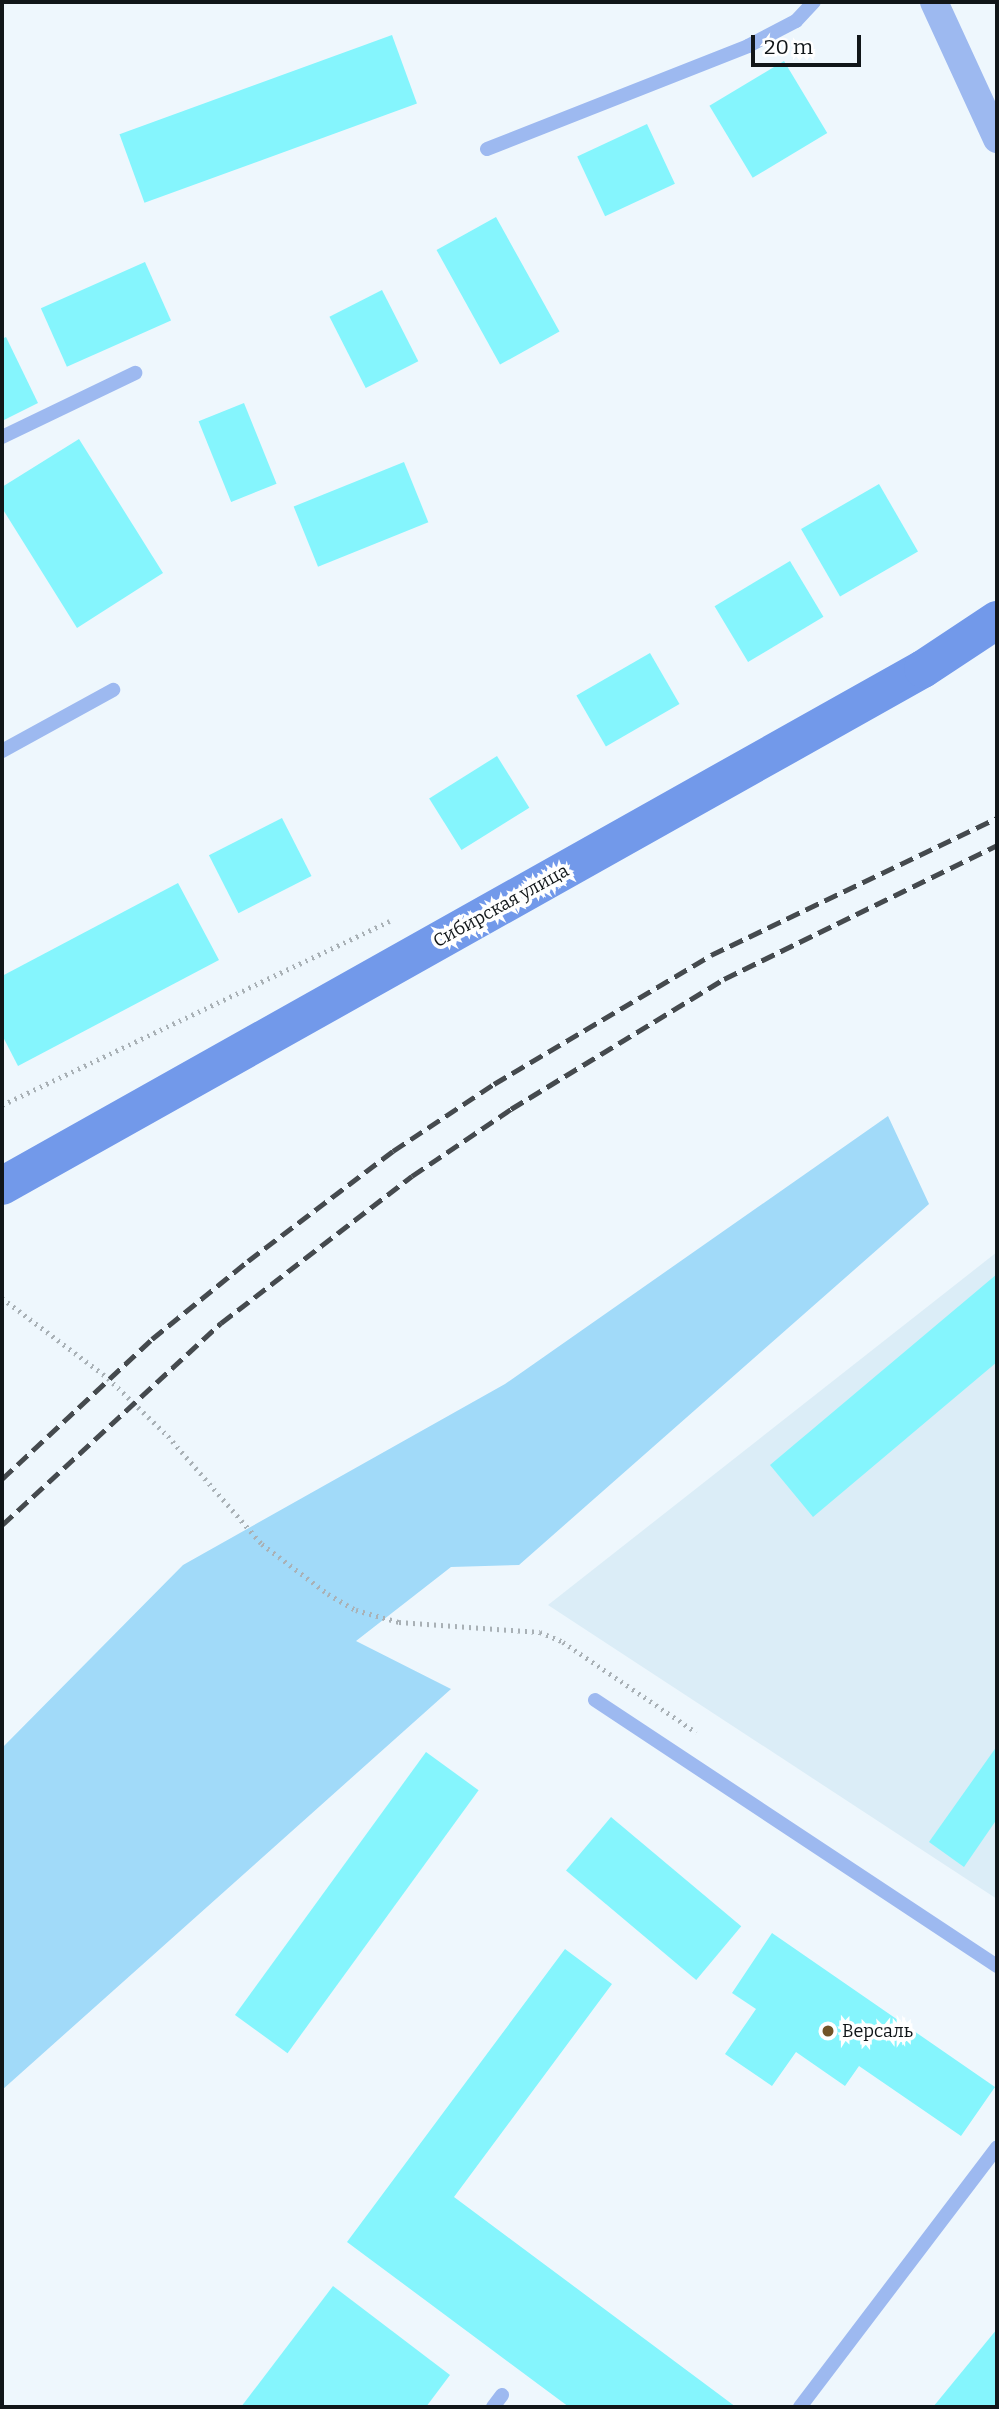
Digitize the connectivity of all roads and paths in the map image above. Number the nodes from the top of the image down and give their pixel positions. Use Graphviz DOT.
graph roads {
  1 [pos="814,2"];
  2 [pos="934,2"];
  3 [pos="997,139"];
  4 [pos="487,149"];
  5 [pos="135,373"];
  6 [pos="2,437"];
  7 [pos="997,620"];
  8 [pos="113,690"];
  9 [pos="2,751"];
  10 [pos="399,917"];
  11 [pos="2,1105"];
  12 [pos="2,1186"];
  13 [pos="2,1298"];
  14 [pos="596,1700"];
  15 [pos="700,1735"];
  16 [pos="997,1966"];
  17 [pos="997,2147"];
  18 [pos="502,2395"];
  19 [pos="493,2407"];
  20 [pos="800,2407"];
  1 -- 4 [label="lane"];
  2 -- 3 [label="street"];
  5 -- 6 [label="lane"];
  7 -- 12 [label="main road, Сибирская улица"];
  8 -- 9 [label="lane"];
  10 -- 11 [label="path"];
  13 -- 15 [label="path"];
  14 -- 16 [label="lane"];
  17 -- 20 [label="lane"];
  18 -- 19 [label="lane"];
}
